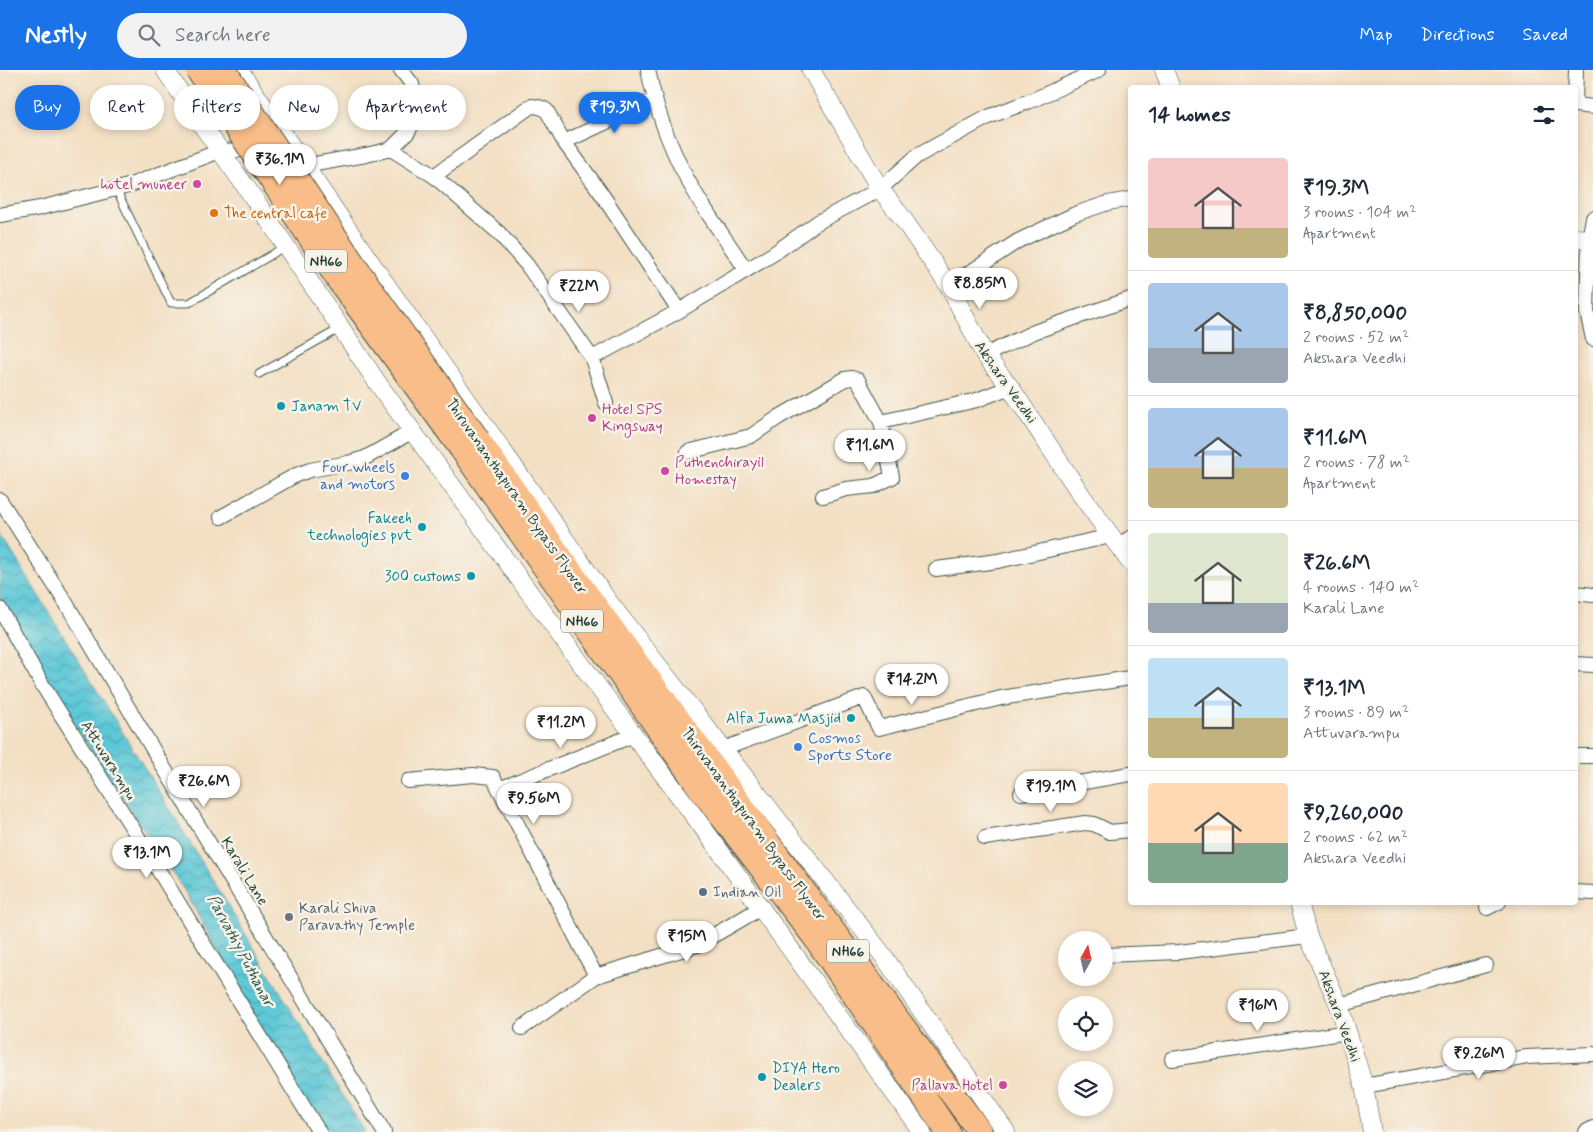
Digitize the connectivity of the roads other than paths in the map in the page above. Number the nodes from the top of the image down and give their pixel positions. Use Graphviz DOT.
graph roads {
  1 [pos="165,70"];
  2 [pos="179,70"];
  3 [pos="198,70"];
  4 [pos="224,70"];
  5 [pos="239,70"];
  6 [pos="401,70"];
  7 [pos="648,70"];
  8 [pos="811,70"];
  9 [pos="1099,70"];
  10 [pos="1164,70"];
  11 [pos="1576,70"];
  12 [pos="175,85"];
  13 [pos="186,85"];
  14 [pos="1170,85"];
  15 [pos="1576,85"];
  16 [pos="654,100"];
  17 [pos="1578,104"];
  18 [pos="1593,106"];
  19 [pos="267,111"];
  20 [pos="206,130"];
  21 [pos="564,142"];
  22 [pos="390,148"];
  23 [pos="220,151"];
  24 [pos="304,166"];
  25 [pos="434,176"];
  26 [pos="116,189"];
  27 [pos="880,189"];
  28 [pos="1128,199"];
  29 [pos="255,200"];
  30 [pos="0,215"];
  31 [pos="1593,218"];
  32 [pos="1586,239"];
  33 [pos="285,245"];
  34 [pos="746,270"];
  35 [pos="949,286"];
  36 [pos="1128,300"];
  37 [pos="679,311"];
  38 [pos="1581,312"];
  39 [pos="341,328"];
  40 [pos="1593,339"];
  41 [pos="984,355"];
  42 [pos="592,358"];
  43 [pos="259,374"];
  44 [pos="1010,387"];
  45 [pos="606,403"];
  46 [pos="881,422"];
  47 [pos="413,431"];
  48 [pos="470,444"];
  49 [pos="688,452"];
  50 [pos="823,496"];
  51 [pos="0,500"];
  52 [pos="221,517"];
  53 [pos="1120,539"];
  54 [pos="1128,557"];
  55 [pos="936,568"];
  56 [pos="1578,593"];
  57 [pos="1593,595"];
  58 [pos="0,610"];
  59 [pos="1578,664"];
  60 [pos="1593,665"];
  61 [pos="1128,678"];
  62 [pos="634,735"];
  63 [pos="723,749"];
  64 [pos="1578,756"];
  65 [pos="1593,756"];
  66 [pos="1128,774"];
  67 [pos="408,781"];
  68 [pos="499,789"];
  69 [pos="1021,794"];
  70 [pos="1128,830"];
  71 [pos="985,838"];
  72 [pos="1578,892"];
  73 [pos="1593,893"];
  74 [pos="1300,905"];
  75 [pos="761,908"];
  76 [pos="1308,936"];
  77 [pos="1113,955"];
  78 [pos="1486,964"];
  79 [pos="596,976"];
  80 [pos="1339,1005"];
  81 [pos="522,1028"];
  82 [pos="1348,1032"];
  83 [pos="1593,1054"];
  84 [pos="1172,1059"];
  85 [pos="1364,1086"];
  86 [pos="1593,1128"];
  87 [pos="319,1132"];
  88 [pos="384,1132"];
  89 [pos="922,1132"];
  90 [pos="948,1132"];
  91 [pos="980,1132"];
  92 [pos="1006,1132"];
  93 [pos="1372,1132"];
  94 [pos="1586,1132"];
  1 -- 12 [label="street"];
  2 -- 13 [label="street"];
  3 -- 48 [label="highway, Thiruvananthapuram Bypass Flyover / NH66, bridge"];
  4 -- 48 [label="highway, Thiruvananthapuram Bypass Flyover / NH66, bridge"];
  5 -- 19 [label="street"];
  6 -- 22 [label="street"];
  7 -- 16 [label="street"];
  8 -- 27 [label="street, Akshara Veedhi"];
  9 -- 27 [label="street"];
  10 -- 14 [label="street"];
  11 -- 15 [label="street"];
  16 -- 21 [label="street"];
  16 -- 34 [label="street"];
  17 -- 18 [label="street"];
  19 -- 23 [label="street"];
  19 -- 24 [label="street"];
  20 -- 23 [label="street"];
  21 -- 25 [label="street"];
  21 -- 37 [label="street"];
  22 -- 24 [label="street"];
  22 -- 25 [label="street"];
  23 -- 26 [label="street"];
  23 -- 29 [label="street"];
  24 -- 29 [label="street"];
  24 -- 63 [label="street"];
  25 -- 42 [label="street"];
  26 -- 30 [label="street"];
  26 -- 33 [label="lane"];
  27 -- 34 [label="street"];
  27 -- 35 [label="street, Akshara Veedhi"];
  28 -- 35 [label="street"];
  29 -- 33 [label="street"];
  31 -- 32 [label="street"];
  32 -- 38 [label="street"];
  33 -- 39 [label="street"];
  34 -- 37 [label="street"];
  35 -- 41 [label="street, Akshara Veedhi"];
  36 -- 41 [label="street"];
  37 -- 42 [label="street"];
  38 -- 40 [label="street"];
  39 -- 43 [label="lane"];
  39 -- 47 [label="street"];
  41 -- 44 [label="street, Akshara Veedhi"];
  42 -- 45 [label="street"];
  44 -- 46 [label="street"];
  44 -- 53 [label="street, Akshara Veedhi"];
  46 -- 49 [label="street"];
  46 -- 50 [label="street"];
  47 -- 52 [label="street"];
  47 -- 62 [label="street"];
  48 -- 90 [label="highway, Thiruvananthapuram Bypass Flyover / NH66"];
  48 -- 91 [label="highway, Thiruvananthapuram Bypass Flyover / NH66"];
  51 -- 88 [label="street, Karali Lane"];
  53 -- 54 [label="street, Akshara Veedhi"];
  53 -- 55 [label="street"];
  56 -- 57 [label="street"];
  58 -- 87 [label="street, Attuvarampu"];
  59 -- 60 [label="street"];
  61 -- 63 [label="street"];
  62 -- 68 [label="street"];
  62 -- 75 [label="street"];
  63 -- 92 [label="street"];
  64 -- 65 [label="street"];
  66 -- 69 [label="street"];
  67 -- 68 [label="street"];
  68 -- 79 [label="street"];
  70 -- 71 [label="street"];
  72 -- 73 [label="street"];
  74 -- 76 [label="street, Akshara Veedhi"];
  75 -- 79 [label="street"];
  75 -- 89 [label="street"];
  76 -- 77 [label="street"];
  76 -- 80 [label="street, Akshara Veedhi"];
  78 -- 80 [label="street"];
  79 -- 81 [label="street"];
  80 -- 82 [label="street, Akshara Veedhi"];
  82 -- 84 [label="street"];
  82 -- 85 [label="street, Akshara Veedhi"];
  83 -- 85 [label="street"];
  85 -- 93 [label="street, Akshara Veedhi"];
  86 -- 94 [label="street"];
}
